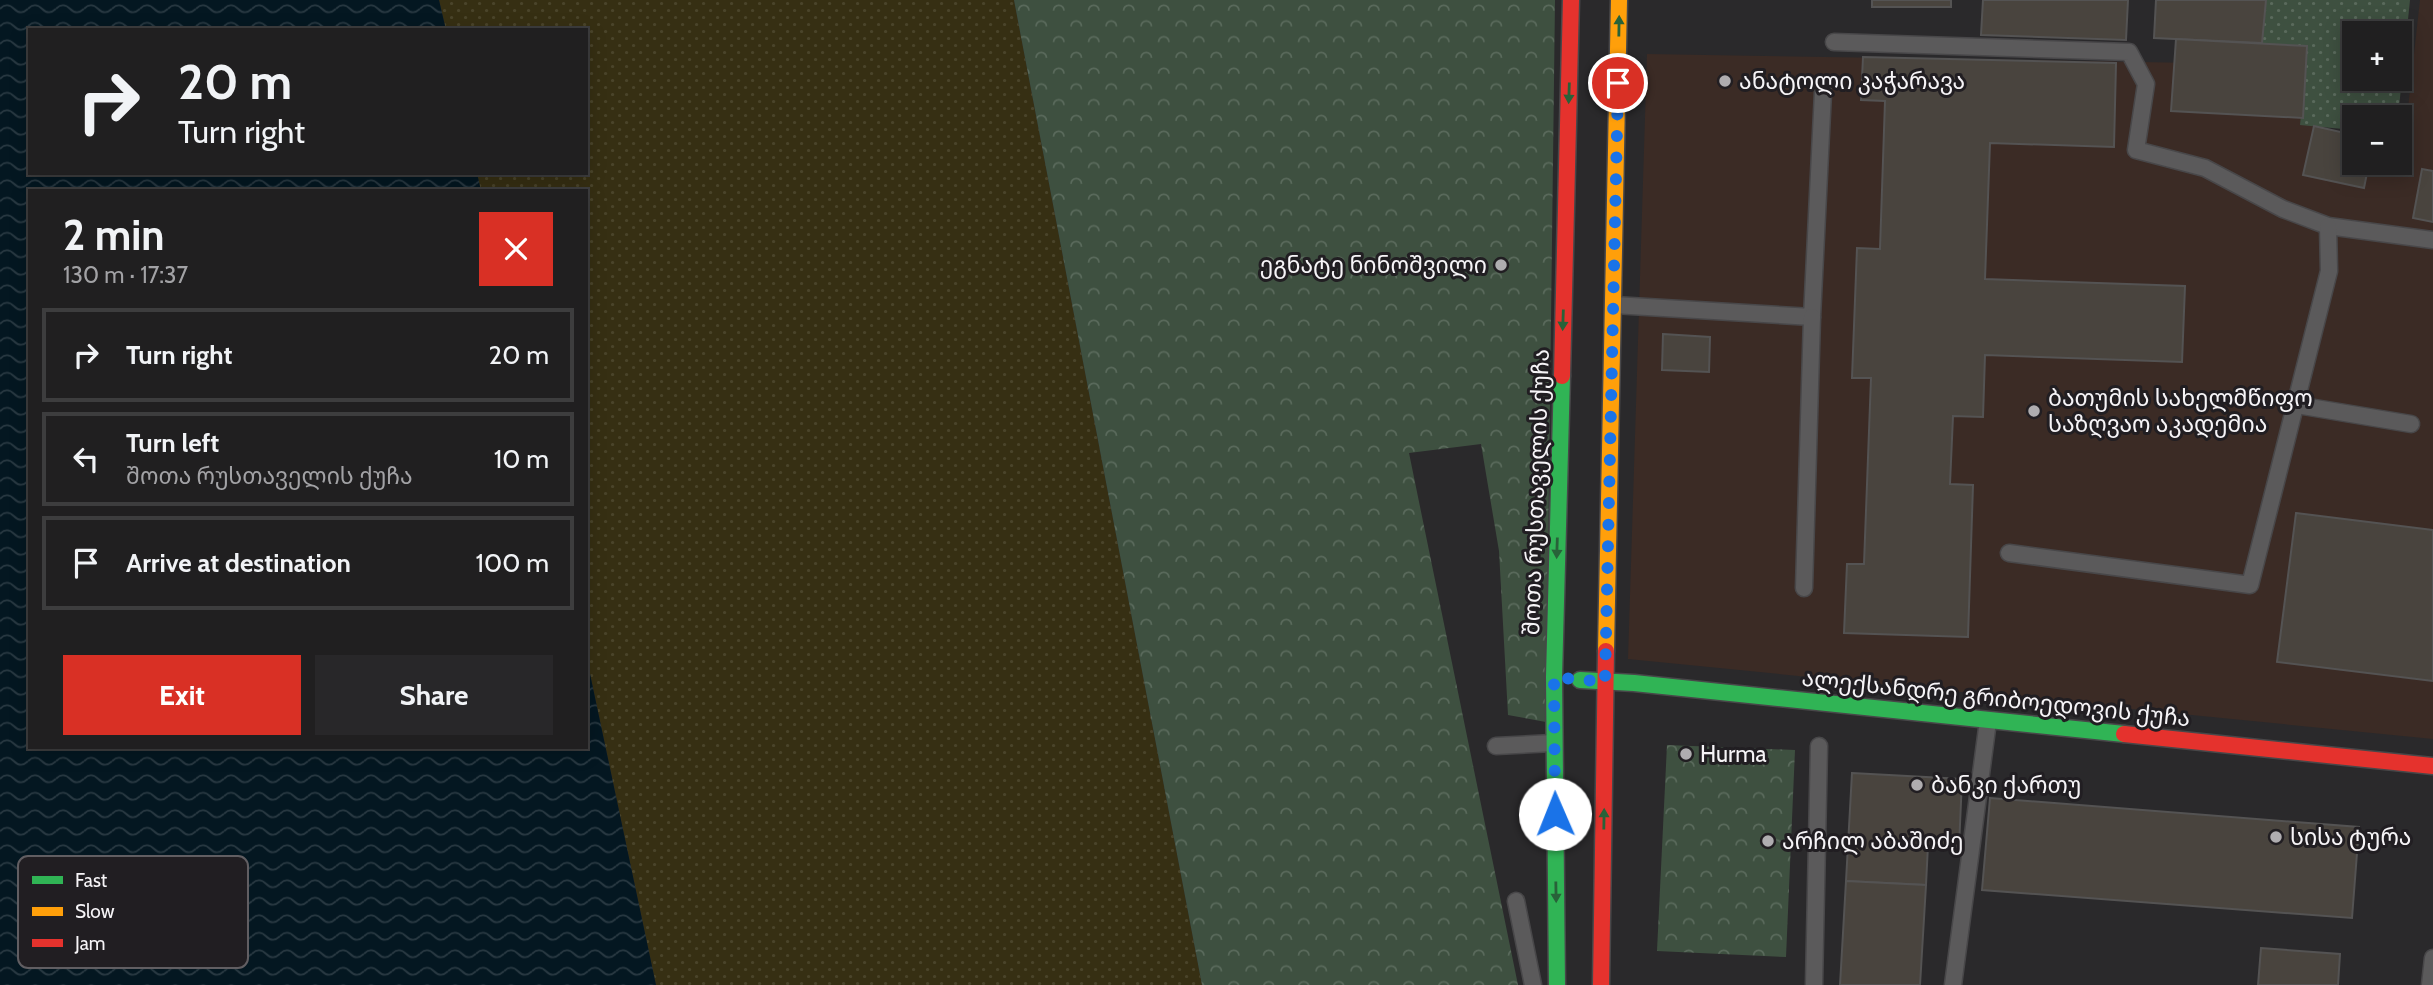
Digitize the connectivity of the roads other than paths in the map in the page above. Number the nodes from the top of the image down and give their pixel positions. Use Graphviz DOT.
graph roads {
  1 [pos="1571,0"];
  2 [pos="1619,0"];
  3 [pos="1834,42"];
  4 [pos="1823,92"];
  5 [pos="2328,226"];
  6 [pos="2433,240"];
  7 [pos="1614,305"];
  8 [pos="1812,317"];
  9 [pos="2297,405"];
  10 [pos="2411,424"];
  11 [pos="2009,554"];
  12 [pos="1804,588"];
  13 [pos="1554,677"];
  14 [pos="1605,682"];
  15 [pos="1988,720"];
  16 [pos="1553,743"];
  17 [pos="1819,746"];
  18 [pos="1496,747"];
  19 [pos="2433,766"];
  20 [pos="1516,901"];
  21 [pos="2433,958"];
  22 [pos="1533,985"];
  23 [pos="1558,985"];
  24 [pos="1601,985"];
  25 [pos="1814,985"];
  26 [pos="1953,985"];
  27 [pos="2430,985"];
  1 -- 13 [label="main road, შოთა რუსთაველის ქუჩა, one-way"];
  7 -- 2 [label="main road, one-way"];
  3 -- 5 [label="lane"];
  4 -- 8 [label="lane"];
  5 -- 6 [label="lane"];
  5 -- 9 [label="lane"];
  7 -- 8 [label="lane"];
  7 -- 14 [label="main road"];
  8 -- 12 [label="lane"];
  9 -- 10 [label="lane"];
  9 -- 11 [label="lane"];
  13 -- 14 [label="main road, ალექსანდრე გრიბოედოვის ქუჩა"];
  13 -- 16 [label="main road, შოთა რუსთაველის ქუჩა"];
  14 -- 15 [label="main road, ალექსანდრე გრიბოედოვის ქუჩა"];
  24 -- 14 [label="main road, one-way"];
  15 -- 19 [label="main road, ალექსანდრე გრიბოედოვის ქუჩა"];
  15 -- 26 [label="lane"];
  16 -- 18 [label="lane"];
  16 -- 23 [label="main road, შოთა რუსთაველის ქუჩა, one-way"];
  17 -- 25 [label="lane"];
  20 -- 22 [label="lane"];
  21 -- 27 [label="lane"];
}
